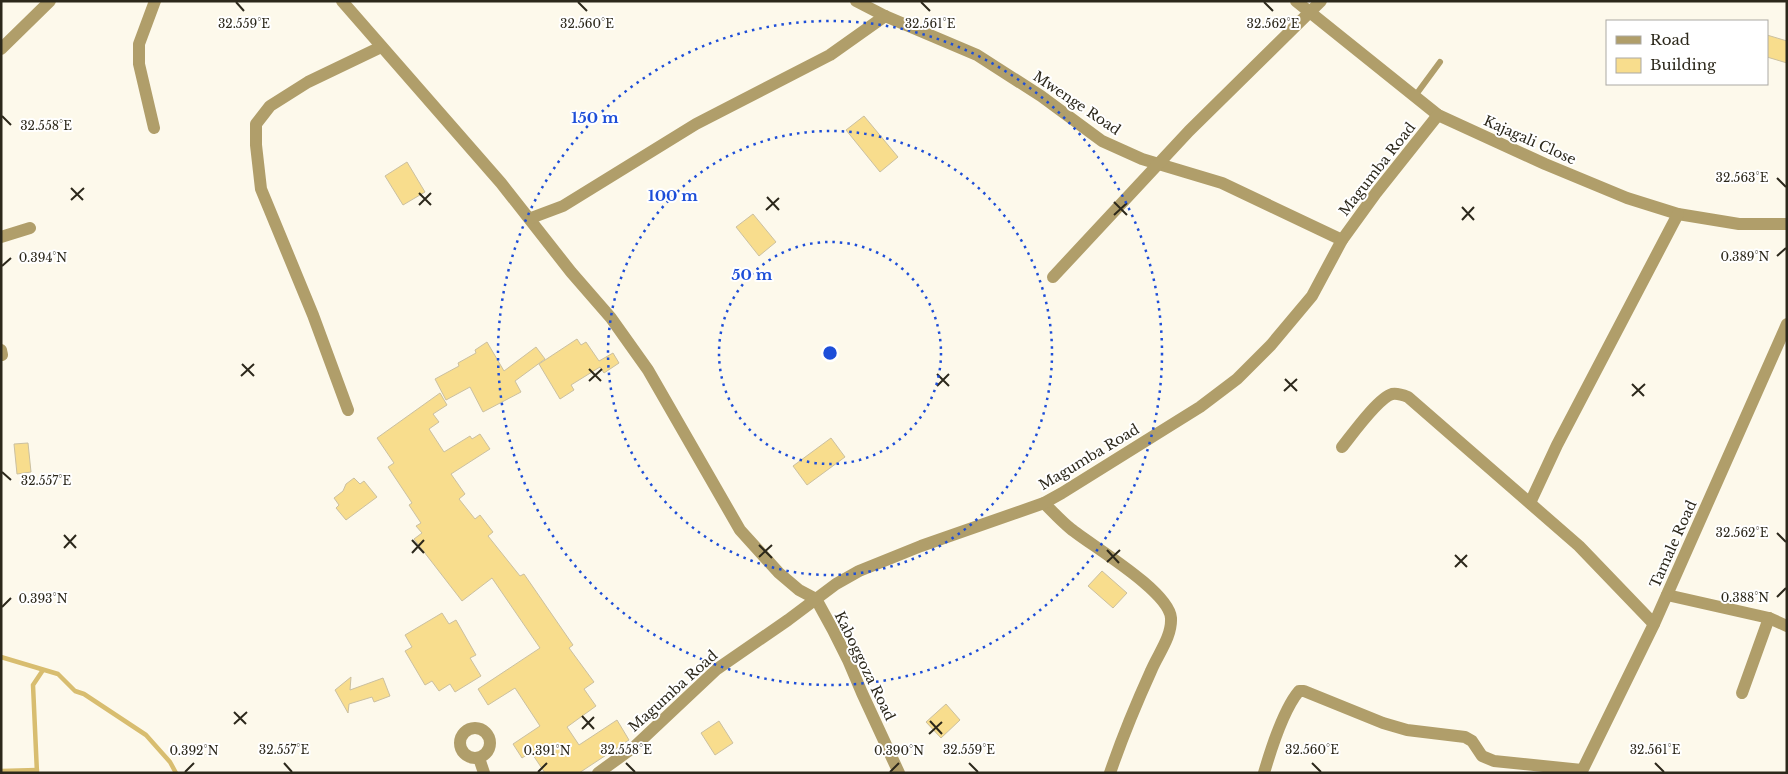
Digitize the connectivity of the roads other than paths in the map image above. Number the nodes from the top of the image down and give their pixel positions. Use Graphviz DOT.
graph roads {
  1 [pos="50,1"];
  2 [pos="155,1"];
  3 [pos="342,1"];
  4 [pos="856,1"];
  5 [pos="1296,1"];
  6 [pos="1321,1"];
  7 [pos="1310,12"];
  8 [pos="884,16"];
  9 [pos="381,47"];
  10 [pos="1,49"];
  11 [pos="1440,62"];
  12 [pos="1415,96"];
  13 [pos="1438,115"];
  14 [pos="154,128"];
  15 [pos="1159,164"];
  16 [pos="1678,214"];
  17 [pos="531,218"];
  18 [pos="1787,224"];
  19 [pos="30,228"];
  20 [pos="1,237"];
  21 [pos="1342,240"];
  22 [pos="1053,277"];
  23 [pos="1787,324"];
  24 [pos="1,350"];
  25 [pos="2,355"];
  26 [pos="348,410"];
  27 [pos="1342,447"];
  28 [pos="1044,503"];
  29 [pos="1530,503"];
  30 [pos="1667,594"];
  31 [pos="816,599"];
  32 [pos="1769,618"];
  33 [pos="1654,624"];
  34 [pos="1787,626"];
  35 [pos="1742,693"];
  36 [pos="479,758"];
  37 [pos="1582,771"];
  38 [pos="600,772"];
  39 [pos="484,773"];
  40 [pos="899,773"];
  41 [pos="1110,773"];
  42 [pos="1264,773"];
  1 -- 10 [label="street"];
  2 -- 14 [label="street"];
  3 -- 9 [label="street"];
  4 -- 8 [label="street, Mwenge Road"];
  5 -- 7 [label="street, Kajagali Close"];
  6 -- 7 [label="street"];
  7 -- 12 [label="street, Kajagali Close"];
  7 -- 15 [label="street"];
  8 -- 15 [label="street, Mwenge Road"];
  8 -- 17 [label="street"];
  9 -- 17 [label="street"];
  9 -- 26 [label="street"];
  11 -- 12 [label="lane"];
  12 -- 13 [label="street, Kajagali Close"];
  13 -- 16 [label="street, Kajagali Close"];
  13 -- 21 [label="street, Magumba Road"];
  15 -- 21 [label="street, Mwenge Road"];
  15 -- 22 [label="street"];
  16 -- 18 [label="street, Kajagali Close"];
  16 -- 29 [label="street"];
  17 -- 31 [label="street"];
  19 -- 20 [label="street"];
  21 -- 28 [label="street, Magumba Road"];
  23 -- 30 [label="street, Tamale Road"];
  24 -- 25 [label="street"];
  27 -- 29 [label="street"];
  28 -- 31 [label="street, Magumba Road"];
  28 -- 41 [label="street"];
  29 -- 33 [label="street"];
  30 -- 32 [label="street"];
  30 -- 33 [label="street, Tamale Road"];
  31 -- 38 [label="street, Magumba Road"];
  31 -- 40 [label="street, Kaboggoza Road"];
  32 -- 34 [label="street"];
  32 -- 35 [label="street"];
  33 -- 37 [label="street, Tamale Road"];
  36 -- 39 [label="street"];
  37 -- 42 [label="street"];
}
